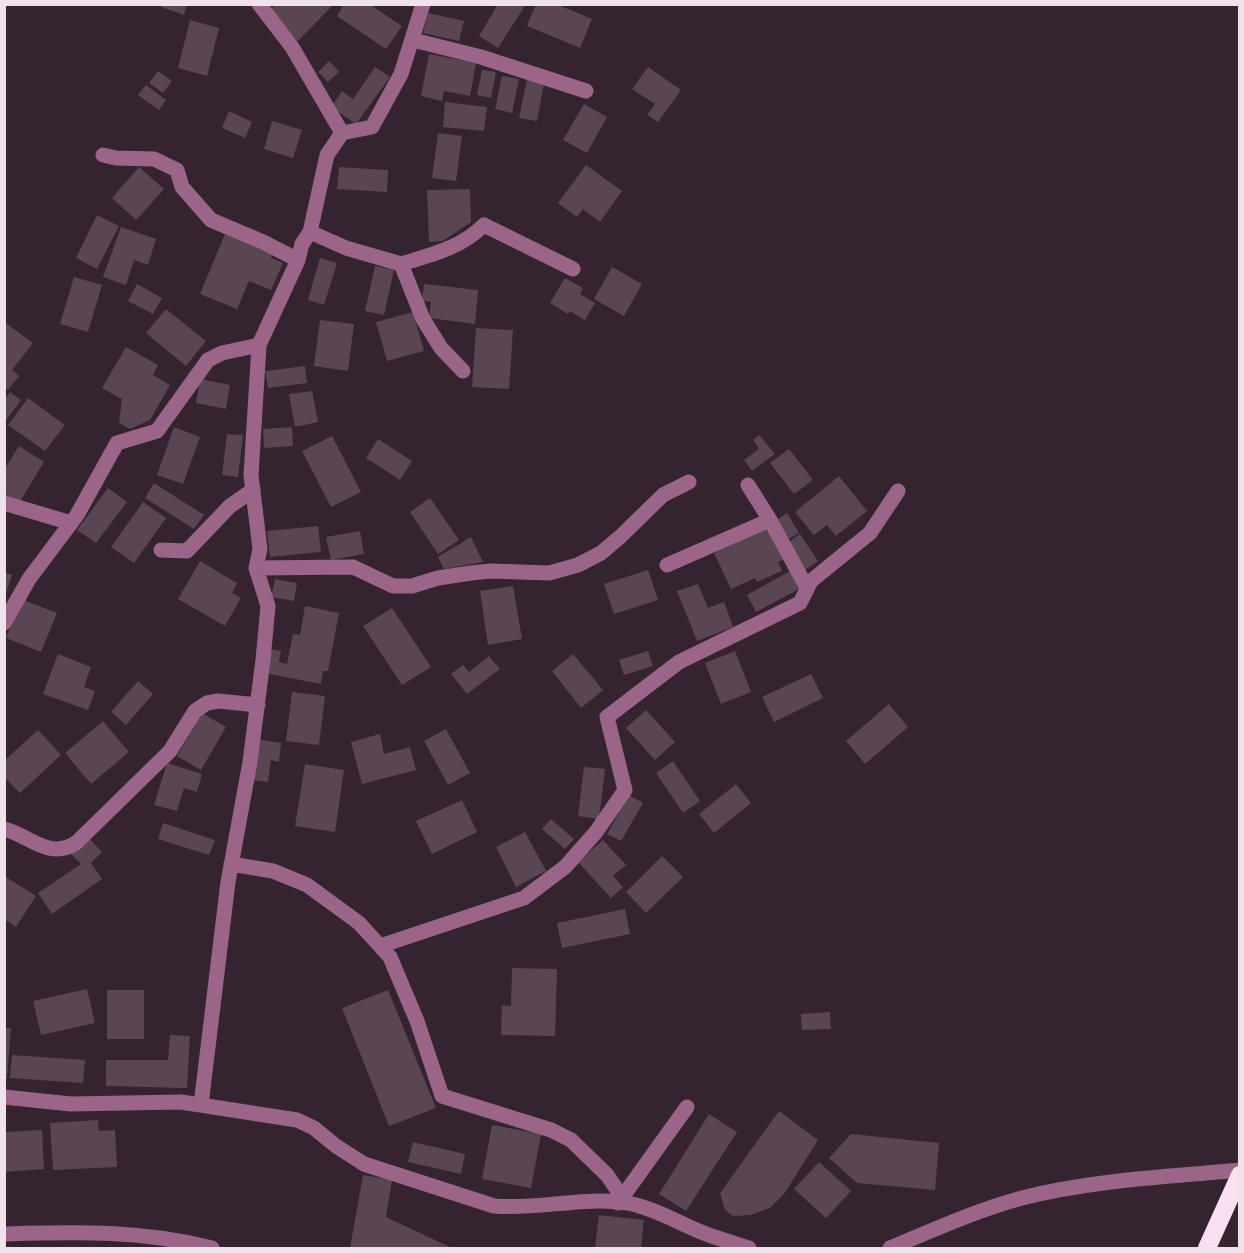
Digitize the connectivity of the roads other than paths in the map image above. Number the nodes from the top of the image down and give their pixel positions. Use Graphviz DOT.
graph roads {
  1 [pos="259,4"];
  2 [pos="423,4"];
  3 [pos="412,40"];
  4 [pos="586,91"];
  5 [pos="342,133"];
  6 [pos="103,156"];
  7 [pos="310,232"];
  8 [pos="298,260"];
  9 [pos="401,264"];
  10 [pos="573,268"];
  11 [pos="259,345"];
  12 [pos="463,371"];
  13 [pos="689,482"];
  14 [pos="748,485"];
  15 [pos="253,490"];
  16 [pos="898,491"];
  17 [pos="4,503"];
  18 [pos="770,520"];
  19 [pos="71,523"];
  20 [pos="161,550"];
  21 [pos="667,565"];
  22 [pos="256,568"];
  23 [pos="807,588"];
  24 [pos="4,623"];
  25 [pos="258,705"];
  26 [pos="4,829"];
  27 [pos="231,864"];
  28 [pos="380,946"];
  29 [pos="4,1097"];
  30 [pos="201,1105"];
  31 [pos="687,1107"];
  32 [pos="1239,1170"];
  33 [pos="1239,1175"];
  34 [pos="618,1203"];
  35 [pos="4,1234"];
  36 [pos="212,1248"];
  37 [pos="749,1248"];
  38 [pos="890,1248"];
  39 [pos="1207,1248"];
  1 -- 5 [label="street"];
  2 -- 3 [label="street"];
  3 -- 4 [label="street"];
  3 -- 5 [label="street"];
  5 -- 7 [label="street"];
  6 -- 8 [label="street"];
  7 -- 8 [label="street"];
  7 -- 9 [label="street"];
  8 -- 11 [label="street"];
  9 -- 10 [label="street"];
  9 -- 12 [label="street"];
  11 -- 15 [label="street"];
  11 -- 19 [label="street"];
  13 -- 22 [label="street"];
  14 -- 18 [label="street"];
  15 -- 20 [label="street"];
  15 -- 22 [label="street"];
  16 -- 23 [label="street"];
  17 -- 19 [label="street"];
  18 -- 21 [label="street"];
  18 -- 23 [label="street"];
  19 -- 24 [label="street"];
  22 -- 25 [label="street"];
  23 -- 28 [label="street"];
  25 -- 26 [label="street"];
  25 -- 27 [label="street"];
  27 -- 28 [label="street"];
  27 -- 30 [label="street"];
  28 -- 34 [label="street"];
  29 -- 30 [label="street"];
  30 -- 34 [label="street"];
  31 -- 34 [label="street"];
  32 -- 38 [label="street"];
  33 -- 39 [label="highway"];
  34 -- 37 [label="street"];
  35 -- 36 [label="street"];
}
